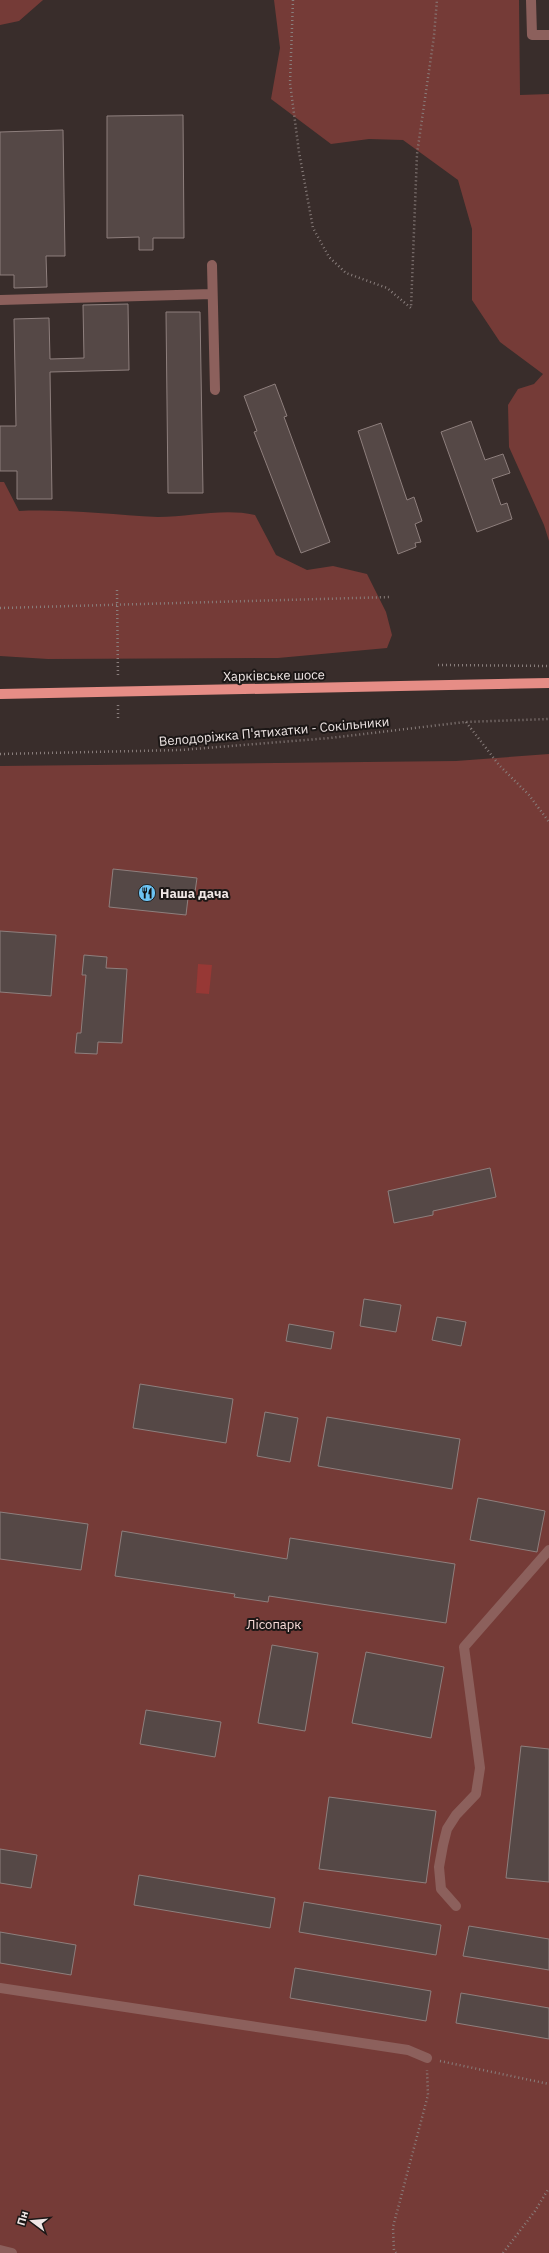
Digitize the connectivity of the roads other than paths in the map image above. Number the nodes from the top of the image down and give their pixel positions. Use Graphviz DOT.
graph roads {
  1 [pos="531,0"];
  2 [pos="549,36"];
  3 [pos="212,265"];
  4 [pos="212,294"];
  5 [pos="0,300"];
  6 [pos="215,390"];
  7 [pos="549,683"];
  8 [pos="0,694"];
  9 [pos="549,1550"];
  10 [pos="456,1906"];
  11 [pos="0,1988"];
  12 [pos="427,2058"];
  13 [pos="0,2250"];
  14 [pos="12,2253"];
  1 -- 2 [label="street"];
  3 -- 4 [label="street"];
  4 -- 5 [label="street"];
  4 -- 6 [label="street"];
  7 -- 8 [label="main road, Харківське шосе"];
  9 -- 10 [label="street"];
  11 -- 12 [label="street"];
  13 -- 14 [label="street"];
}
